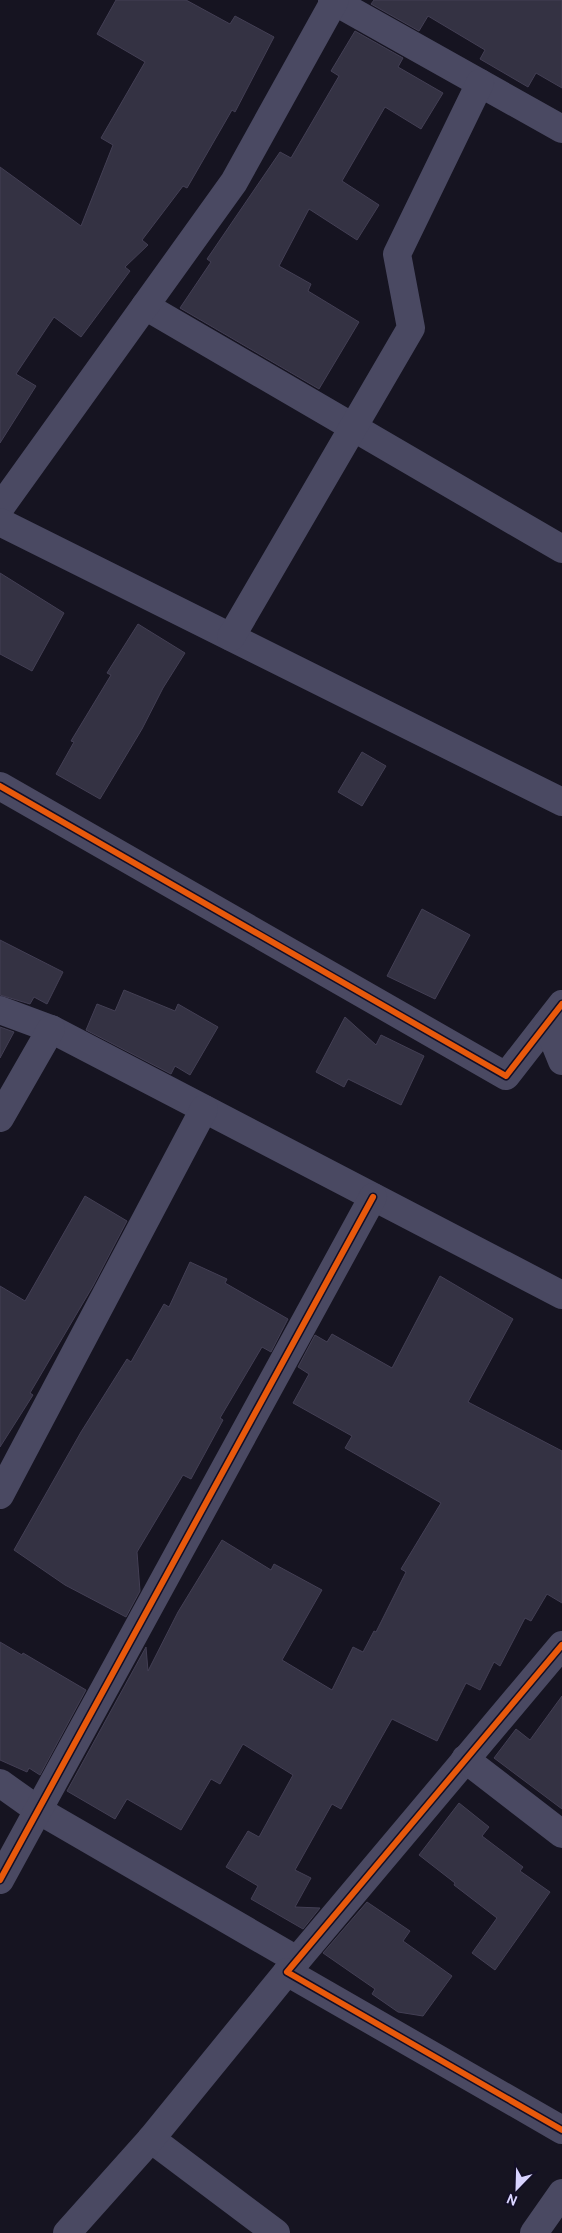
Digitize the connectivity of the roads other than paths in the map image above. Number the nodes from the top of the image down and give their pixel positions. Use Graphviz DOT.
graph roads {
  1 [pos="334,0"];
  2 [pos="480,84"];
  3 [pos="562,129"];
  4 [pos="145,306"];
  5 [pos="354,427"];
  6 [pos="0,508"];
  7 [pos="0,522"];
  8 [pos="562,549"];
  9 [pos="231,637"];
  10 [pos="0,786"];
  11 [pos="562,802"];
  12 [pos="0,1010"];
  13 [pos="554,1014"];
  14 [pos="51,1030"];
  15 [pos="562,1061"];
  16 [pos="204,1109"];
  17 [pos="0,1118"];
  18 [pos="373,1197"];
  19 [pos="562,1295"];
  20 [pos="0,1495"];
  21 [pos="562,1645"];
  22 [pos="465,1759"];
  23 [pos="0,1783"];
  24 [pos="38,1810"];
  25 [pos="562,1834"];
  26 [pos="0,1880"];
  27 [pos="292,1966"];
  28 [pos="562,2130"];
  29 [pos="150,2139"];
  30 [pos="562,2193"];
  31 [pos="67,2233"];
  32 [pos="276,2233"];
  33 [pos="534,2233"];
  1 -- 2 [label="street"];
  1 -- 4 [label="street"];
  2 -- 3 [label="street"];
  2 -- 5 [label="street"];
  4 -- 5 [label="street"];
  4 -- 6 [label="street"];
  5 -- 8 [label="street"];
  5 -- 9 [label="street"];
  7 -- 9 [label="street"];
  9 -- 11 [label="street"];
  10 -- 13 [label="street"];
  12 -- 14 [label="street"];
  13 -- 15 [label="street"];
  14 -- 16 [label="street"];
  14 -- 17 [label="street"];
  16 -- 18 [label="street"];
  16 -- 20 [label="street"];
  18 -- 19 [label="street"];
  18 -- 24 [label="street"];
  21 -- 22 [label="street"];
  22 -- 25 [label="street"];
  22 -- 27 [label="street"];
  23 -- 24 [label="street"];
  24 -- 26 [label="street"];
  24 -- 27 [label="street"];
  27 -- 28 [label="street"];
  27 -- 29 [label="street"];
  29 -- 31 [label="street"];
  29 -- 32 [label="street"];
  30 -- 33 [label="street"];
}
